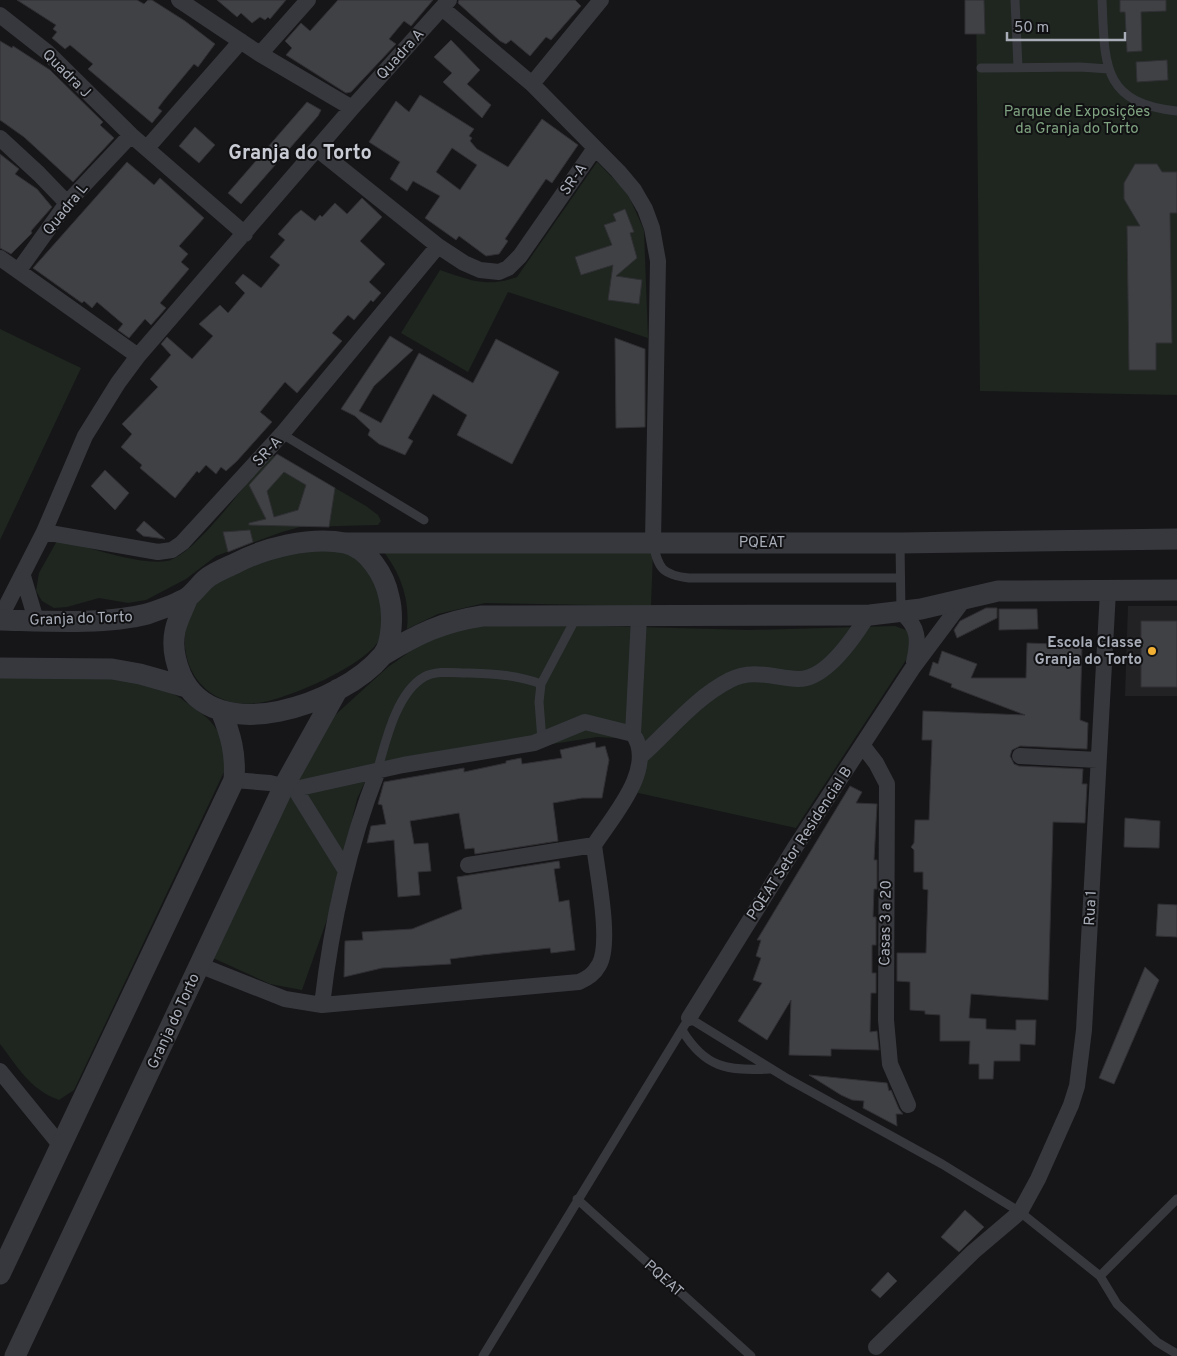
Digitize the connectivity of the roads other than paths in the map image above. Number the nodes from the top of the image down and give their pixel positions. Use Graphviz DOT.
graph roads {
  1 [pos="179,0"];
  2 [pos="308,0"];
  3 [pos="601,0"];
  4 [pos="1015,0"];
  5 [pos="1102,0"];
  6 [pos="445,4"];
  7 [pos="0,15"];
  8 [pos="241,41"];
  9 [pos="260,54"];
  10 [pos="1018,67"];
  11 [pos="981,68"];
  12 [pos="1109,69"];
  13 [pos="532,84"];
  14 [pos="352,108"];
  15 [pos="1177,111"];
  16 [pos="131,135"];
  17 [pos="0,138"];
  18 [pos="148,148"];
  19 [pos="595,148"];
  20 [pos="317,149"];
  21 [pos="67,203"];
  22 [pos="245,234"];
  23 [pos="438,246"];
  24 [pos="0,258"];
  25 [pos="19,270"];
  26 [pos="138,356"];
  27 [pos="282,434"];
  28 [pos="424,520"];
  29 [pos="44,532"];
  30 [pos="1177,539"];
  31 [pos="653,542"];
  32 [pos="346,543"];
  33 [pos="900,543"];
  34 [pos="23,576"];
  35 [pos="900,578"];
  36 [pos="1177,590"];
  37 [pos="1108,591"];
  38 [pos="188,597"];
  39 [pos="965,598"];
  40 [pos="901,612"];
  41 [pos="868,615"];
  42 [pos="577,616"];
  43 [pos="639,617"];
  44 [pos="0,619"];
  45 [pos="36,620"];
  46 [pos="384,655"];
  47 [pos="0,668"];
  48 [pos="912,669"];
  49 [pos="541,684"];
  50 [pos="186,687"];
  51 [pos="338,689"];
  52 [pos="221,712"];
  53 [pos="633,734"];
  54 [pos="542,740"];
  55 [pos="862,745"];
  56 [pos="641,756"];
  57 [pos="1020,756"];
  58 [pos="1098,760"];
  59 [pos="376,773"];
  60 [pos="234,780"];
  61 [pos="289,788"];
  62 [pos="594,845"];
  63 [pos="468,865"];
  64 [pos="346,871"];
  65 [pos="199,965"];
  66 [pos="322,1005"];
  67 [pos="686,1024"];
  68 [pos="770,1069"];
  69 [pos="0,1071"];
  70 [pos="908,1105"];
  71 [pos="61,1146"];
  72 [pos="576,1199"];
  73 [pos="1177,1199"];
  74 [pos="1020,1212"];
  75 [pos="0,1274"];
  76 [pos="1100,1276"];
  77 [pos="876,1347"];
  78 [pos="1177,1354"];
  79 [pos="16,1356"];
  80 [pos="483,1356"];
  81 [pos="751,1356"];
  1 -- 8 [label="street"];
  2 -- 9 [label="street"];
  3 -- 13 [label="street"];
  4 -- 10 [label="lane"];
  5 -- 12 [label="lane"];
  6 -- 13 [label="street"];
  6 -- 14 [label="street, Quadra A"];
  7 -- 16 [label="street, Quadra J"];
  8 -- 9 [label="street"];
  8 -- 18 [label="street"];
  9 -- 14 [label="street"];
  10 -- 11 [label="lane"];
  10 -- 12 [label="lane"];
  12 -- 15 [label="lane"];
  13 -- 19 [label="street"];
  14 -- 20 [label="street"];
  16 -- 18 [label="street, Quadra J"];
  16 -- 21 [label="street, Quadra L"];
  17 -- 21 [label="street"];
  18 -- 22 [label="street, Quadra J"];
  19 -- 23 [label="street, SR-A"];
  19 -- 31 [label="street"];
  20 -- 22 [label="street"];
  20 -- 23 [label="street, SR-A"];
  21 -- 25 [label="street, Quadra L"];
  22 -- 26 [label="street"];
  23 -- 27 [label="street, SR-A"];
  24 -- 25 [label="street"];
  25 -- 26 [label="street"];
  26 -- 29 [label="street"];
  27 -- 28 [label="lane"];
  27 -- 29 [label="street, SR-A"];
  29 -- 34 [label="street"];
  30 -- 33 [label="street, PQEAT"];
  31 -- 32 [label="street, PQEAT"];
  31 -- 33 [label="street, PQEAT"];
  31 -- 35 [label="lane"];
  32 -- 38 [label="street, PQEAT"];
  32 -- 46 [label="street"];
  33 -- 35 [label="lane"];
  34 -- 44 [label="street"];
  34 -- 45 [label="street"];
  35 -- 40 [label="lane"];
  36 -- 37 [label="street"];
  37 -- 39 [label="street"];
  37 -- 58 [label="street, Rua 1"];
  38 -- 45 [label="street, Granja do Torto"];
  38 -- 50 [label="street"];
  39 -- 40 [label="street"];
  39 -- 48 [label="street, PQEAT Setor Residencial B"];
  40 -- 41 [label="street"];
  40 -- 48 [label="street"];
  41 -- 43 [label="street"];
  41 -- 56 [label="street"];
  42 -- 43 [label="street"];
  42 -- 46 [label="street"];
  42 -- 49 [label="lane"];
  43 -- 53 [label="street"];
  44 -- 45 [label="street, Granja do Torto"];
  46 -- 51 [label="street"];
  47 -- 50 [label="street"];
  48 -- 55 [label="street, PQEAT Setor Residencial B"];
  49 -- 54 [label="lane"];
  49 -- 59 [label="lane"];
  50 -- 52 [label="street"];
  51 -- 52 [label="street"];
  51 -- 61 [label="street, Granja do Torto"];
  52 -- 60 [label="street"];
  53 -- 54 [label="street"];
  53 -- 56 [label="street"];
  54 -- 59 [label="street"];
  55 -- 67 [label="street, PQEAT Setor Residencial B"];
  55 -- 70 [label="street, Casas 3 a 20"];
  56 -- 62 [label="street"];
  57 -- 58 [label="street"];
  58 -- 74 [label="street, Rua 1"];
  59 -- 61 [label="street"];
  59 -- 64 [label="street"];
  60 -- 61 [label="street"];
  60 -- 71 [label="street"];
  61 -- 64 [label="street"];
  61 -- 65 [label="street, Granja do Torto"];
  62 -- 63 [label="street"];
  62 -- 66 [label="street"];
  64 -- 66 [label="street"];
  65 -- 66 [label="street"];
  65 -- 79 [label="street, Granja do Torto"];
  67 -- 68 [label="lane"];
  67 -- 68 [label="lane"];
  67 -- 72 [label="lane, PQEAT Setor Residencial B"];
  68 -- 74 [label="lane"];
  69 -- 71 [label="street"];
  71 -- 75 [label="street"];
  72 -- 80 [label="lane, PQEAT Setor Residencial B"];
  72 -- 81 [label="lane, PQEAT"];
  73 -- 76 [label="lane"];
  74 -- 76 [label="lane"];
  74 -- 77 [label="street"];
  76 -- 78 [label="lane"];
}
